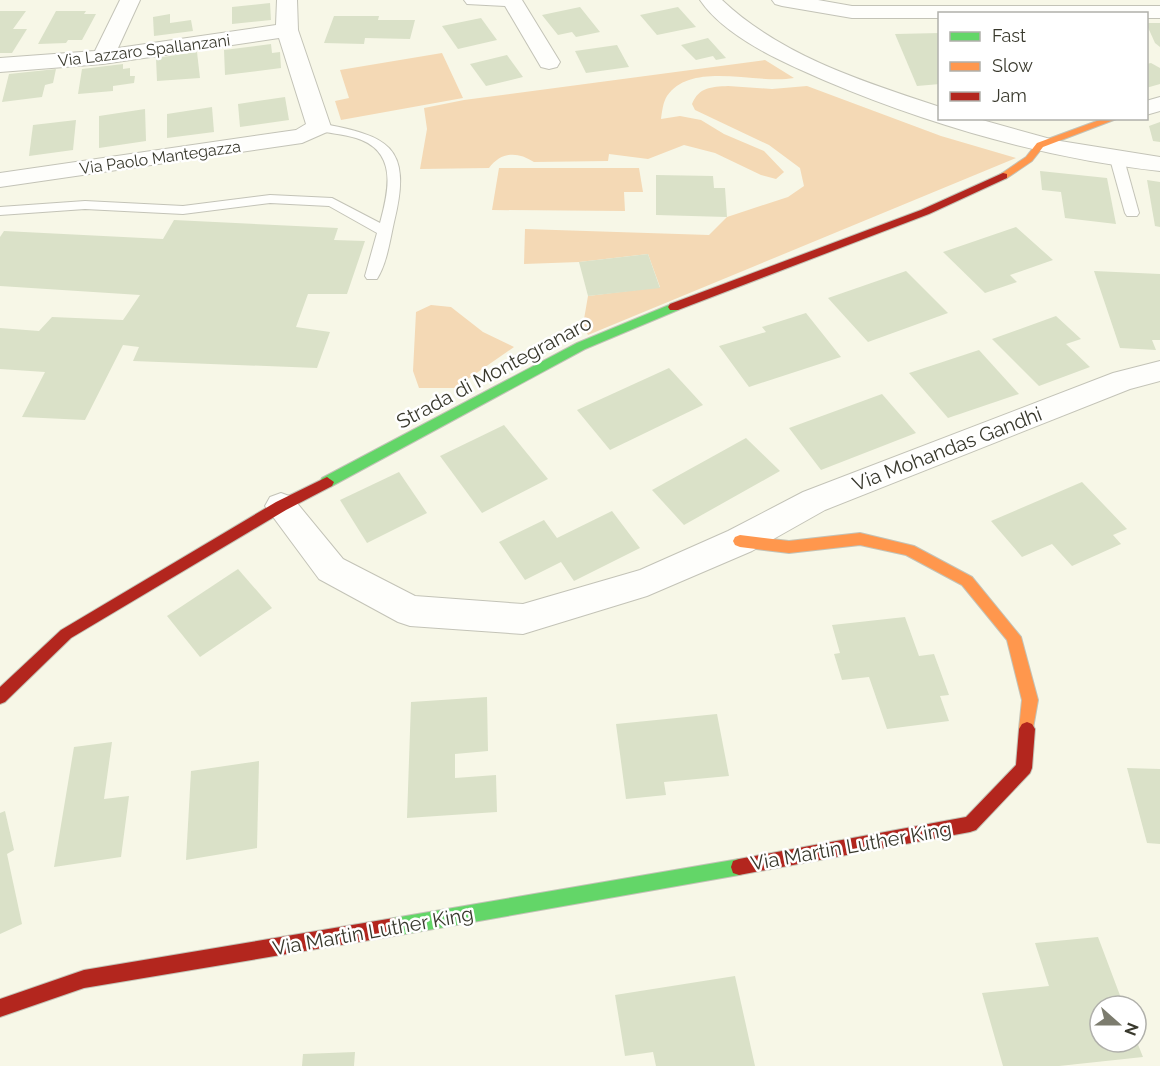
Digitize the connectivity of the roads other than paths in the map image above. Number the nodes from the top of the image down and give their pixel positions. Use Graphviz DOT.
graph roads {
  1 [pos="130,0"];
  2 [pos="287,0"];
  3 [pos="474,0"];
  4 [pos="512,0"];
  5 [pos="710,0"];
  6 [pos="782,0"];
  7 [pos="1160,12"];
  8 [pos="287,30"];
  9 [pos="103,57"];
  10 [pos="549,62"];
  11 [pos="0,65"];
  12 [pos="938,115"];
  13 [pos="956,120"];
  14 [pos="1109,120"];
  15 [pos="319,127"];
  16 [pos="1040,145"];
  17 [pos="1118,159"];
  18 [pos="1160,164"];
  19 [pos="0,180"];
  20 [pos="0,211"];
  21 [pos="1132,213"];
  22 [pos="385,231"];
  23 [pos="372,276"];
  24 [pos="1160,371"];
  25 [pos="281,507"];
  26 [pos="740,541"];
  27 [pos="0,697"];
  28 [pos="0,1008"];
  1 -- 9 [label="street"];
  2 -- 8 [label="street"];
  3 -- 4 [label="street"];
  4 -- 10 [label="street"];
  5 -- 12 [label="street"];
  6 -- 7 [label="street"];
  8 -- 9 [label="street, Via Lazzaro Spallanzani"];
  8 -- 15 [label="street"];
  9 -- 11 [label="street, Via Lazzaro Spallanzani"];
  13 -- 16 [label="street"];
  14 -- 16 [label="street"];
  15 -- 19 [label="street, Via Paolo Mantegazza"];
  15 -- 22 [label="lane"];
  16 -- 17 [label="street"];
  16 -- 25 [label="street, Strada di Montegranaro"];
  17 -- 18 [label="street"];
  17 -- 21 [label="lane"];
  20 -- 22 [label="lane"];
  22 -- 23 [label="lane"];
  24 -- 26 [label="street, Via Mohandas Gandhi"];
  25 -- 26 [label="street"];
  25 -- 27 [label="street, Strada di Montegranaro"];
  26 -- 28 [label="street, Via Martin Luther King"];
}
